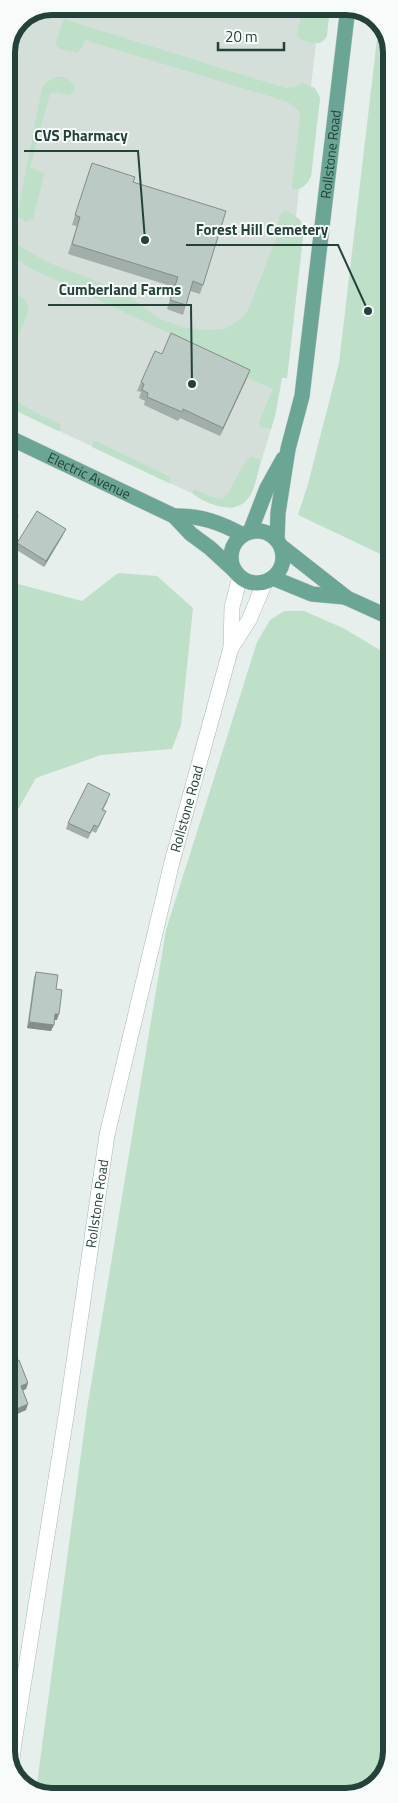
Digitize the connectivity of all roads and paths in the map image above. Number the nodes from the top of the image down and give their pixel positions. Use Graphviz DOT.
graph roads {
  1 [pos="347,15"];
  2 [pos="15,440"];
  3 [pos="288,449"];
  4 [pos="174,516"];
  5 [pos="247,534"];
  6 [pos="279,543"];
  7 [pos="237,574"];
  8 [pos="269,580"];
  9 [pos="347,598"];
  10 [pos="383,614"];
  11 [pos="231,648"];
  12 [pos="15,1738"];
  1 -- 3 [label="main road, Rollstone Road"];
  2 -- 4 [label="main road, Electric Avenue"];
  3 -- 5 [label="main road, Rollstone Road"];
  3 -- 6 [label="main road, Rollstone Road"];
  4 -- 5 [label="main road, Electric Avenue"];
  4 -- 7 [label="main road, Electric Avenue"];
  5 -- 6 [label="main road"];
  5 -- 7 [label="main road"];
  6 -- 8 [label="main road"];
  6 -- 9 [label="main road"];
  7 -- 8 [label="main road"];
  7 -- 11 [label="street, Rollstone Road"];
  8 -- 9 [label="main road"];
  8 -- 11 [label="street, Rollstone Road"];
  9 -- 10 [label="main road"];
  11 -- 12 [label="street, Rollstone Road"];
}
